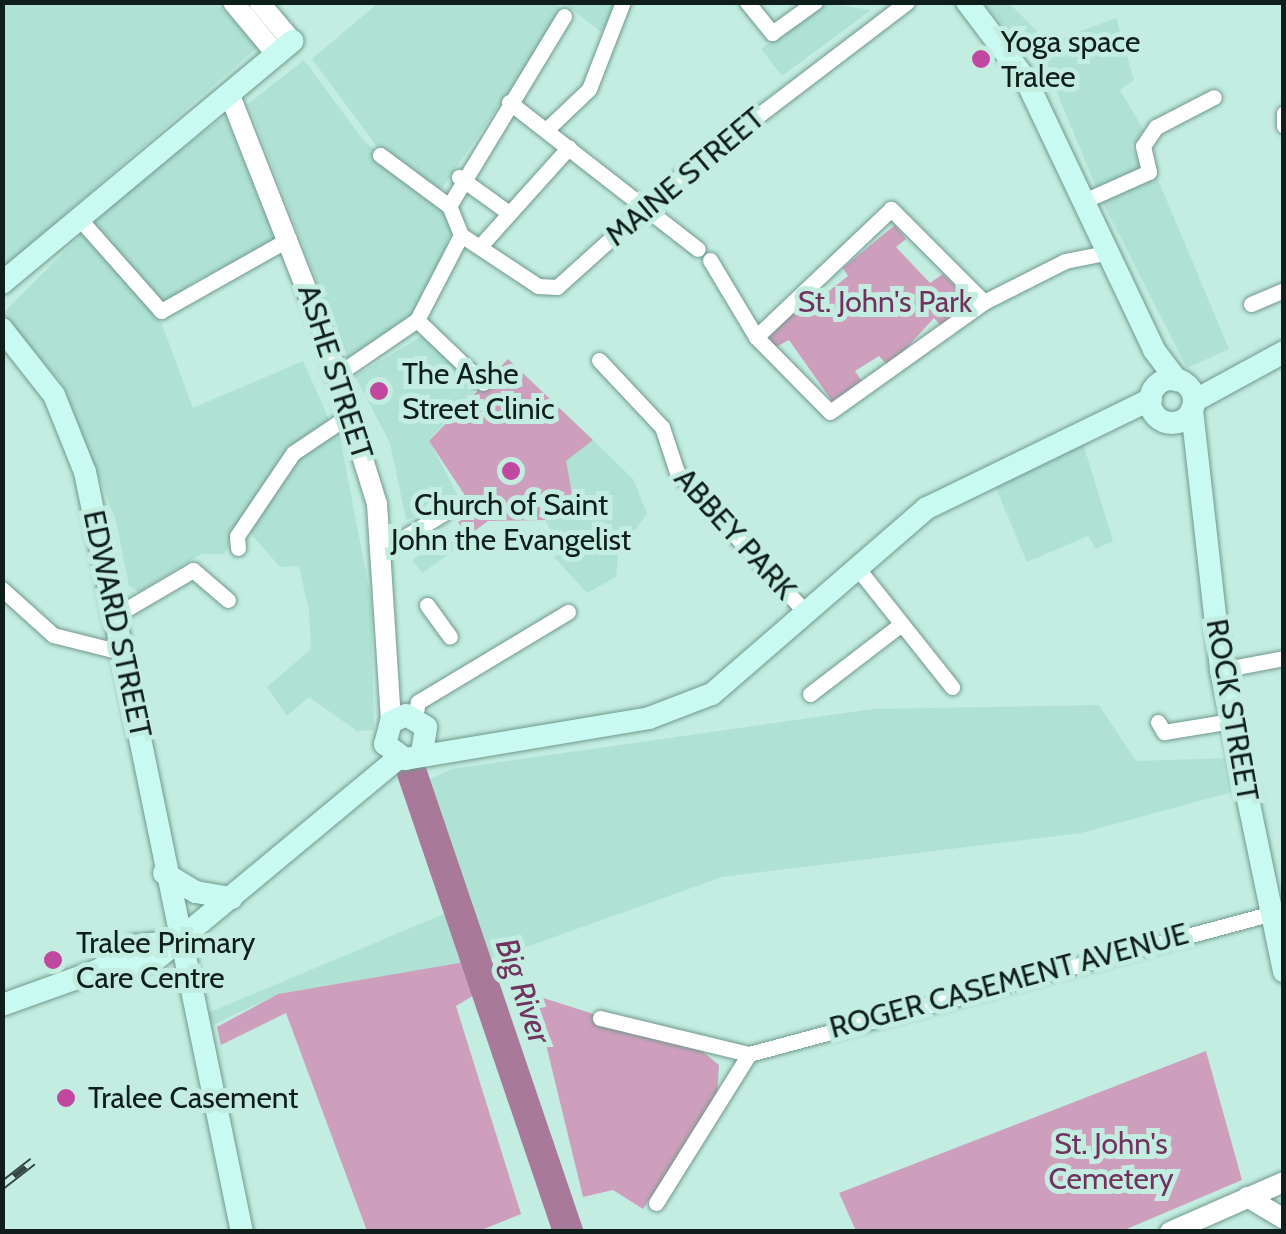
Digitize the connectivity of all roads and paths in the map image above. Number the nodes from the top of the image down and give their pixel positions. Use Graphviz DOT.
graph roads {
  1 [pos="234,2"];
  2 [pos="259,2"];
  3 [pos="623,2"];
  4 [pos="747,2"];
  5 [pos="815,2"];
  6 [pos="907,2"];
  7 [pos="967,2"];
  8 [pos="884,9"];
  9 [pos="564,16"];
  10 [pos="285,48"];
  11 [pos="229,93"];
  12 [pos="1214,97"];
  13 [pos="509,102"];
  14 [pos="1284,113"];
  15 [pos="1284,126"];
  16 [pos="546,130"];
  17 [pos="570,147"];
  18 [pos="380,156"];
  19 [pos="460,177"];
  20 [pos="1086,200"];
  21 [pos="647,204"];
  22 [pos="449,206"];
  23 [pos="508,213"];
  24 [pos="77,216"];
  25 [pos="460,235"];
  26 [pos="289,239"];
  27 [pos="482,244"];
  28 [pos="1110,252"];
  29 [pos="2,283"];
  30 [pos="1284,290"];
  31 [pos="984,302"];
  32 [pos="1251,304"];
  33 [pos="417,320"];
  34 [pos="2,329"];
  35 [pos="756,338"];
  36 [pos="1284,352"];
  37 [pos="599,360"];
  38 [pos="338,374"];
  39 [pos="483,383"];
  40 [pos="1173,400"];
  41 [pos="351,414"];
  42 [pos="444,513"];
  43 [pos="238,548"];
  44 [pos="385,549"];
  45 [pos="855,565"];
  46 [pos="2,589"];
  47 [pos="228,600"];
  48 [pos="428,605"];
  49 [pos="568,612"];
  50 [pos="806,612"];
  51 [pos="118,614"];
  52 [pos="900,625"];
  53 [pos="450,638"];
  54 [pos="124,654"];
  55 [pos="1284,658"];
  56 [pos="1221,670"];
  57 [pos="952,687"];
  58 [pos="810,694"];
  59 [pos="1231,720"];
  60 [pos="1158,722"];
  61 [pos="403,730"];
  62 [pos="472,743"];
  63 [pos="164,873"];
  64 [pos="231,898"];
  65 [pos="1269,914"];
  66 [pos="175,941"];
  67 [pos="1284,970"];
  68 [pos="2,1005"];
  69 [pos="600,1018"];
  70 [pos="750,1054"];
  71 [pos="1284,1182"];
  72 [pos="1247,1196"];
  73 [pos="656,1202"];
  74 [pos="1284,1218"];
  75 [pos="241,1231"];
  76 [pos="1170,1232"];
  1 -- 10 [label="street"];
  2 -- 10 [label="street"];
  3 -- 16 [label="street"];
  4 -- 5 [label="street"];
  6 -- 8 [label="street, MAINE STREET"];
  7 -- 20 [label="main road"];
  8 -- 21 [label="street, MAINE STREET"];
  9 -- 13 [label="street"];
  10 -- 11 [label="main road"];
  11 -- 24 [label="main road"];
  11 -- 26 [label="street, ASHE STREET"];
  12 -- 20 [label="street"];
  13 -- 16 [label="street"];
  13 -- 19 [label="street"];
  14 -- 15 [label="street"];
  16 -- 17 [label="street"];
  17 -- 21 [label="street"];
  17 -- 23 [label="street"];
  18 -- 22 [label="street"];
  19 -- 22 [label="street"];
  19 -- 23 [label="street"];
  20 -- 28 [label="main road"];
  21 -- 27 [label="street, MAINE STREET"];
  21 -- 35 [label="street"];
  22 -- 25 [label="street"];
  23 -- 27 [label="street"];
  24 -- 26 [label="street"];
  24 -- 29 [label="main road"];
  25 -- 27 [label="street, MAINE STREET"];
  25 -- 33 [label="street"];
  26 -- 38 [label="street, ASHE STREET"];
  28 -- 31 [label="street"];
  28 -- 40 [label="main road"];
  30 -- 32 [label="street"];
  31 -- 35 [label="street"];
  31 -- 35 [label="street"];
  33 -- 38 [label="street"];
  33 -- 39 [label="street"];
  34 -- 51 [label="main road, EDWARD STREET"];
  36 -- 40 [label="main road"];
  37 -- 50 [label="street, ABBEY PARK"];
  38 -- 41 [label="street, ASHE STREET"];
  40 -- 45 [label="main road"];
  40 -- 56 [label="main road, ROCK STREET"];
  41 -- 43 [label="street"];
  41 -- 44 [label="street, ASHE STREET"];
  42 -- 44 [label="street"];
  44 -- 61 [label="street, ASHE STREET"];
  45 -- 50 [label="main road"];
  45 -- 52 [label="street"];
  46 -- 54 [label="street"];
  47 -- 51 [label="street"];
  48 -- 53 [label="street"];
  49 -- 61 [label="street"];
  50 -- 62 [label="main road"];
  51 -- 54 [label="main road, EDWARD STREET"];
  52 -- 57 [label="street"];
  52 -- 58 [label="street"];
  54 -- 63 [label="main road, EDWARD STREET"];
  55 -- 56 [label="street"];
  56 -- 59 [label="main road, ROCK STREET"];
  59 -- 60 [label="street"];
  59 -- 65 [label="main road, ROCK STREET"];
  61 -- 62 [label="main road"];
  61 -- 62 [label="main road"];
  61 -- 64 [label="main road"];
  63 -- 64 [label="main road"];
  63 -- 66 [label="main road, EDWARD STREET"];
  64 -- 66 [label="main road"];
  65 -- 67 [label="main road, ROCK STREET"];
  65 -- 70 [label="street, ROGER CASEMENT AVENUE"];
  66 -- 68 [label="main road"];
  66 -- 75 [label="main road, EDWARD STREET"];
  69 -- 70 [label="street, ROGER CASEMENT AVENUE"];
  70 -- 73 [label="street"];
  71 -- 72 [label="street"];
  72 -- 74 [label="street"];
  72 -- 76 [label="street"];
}
